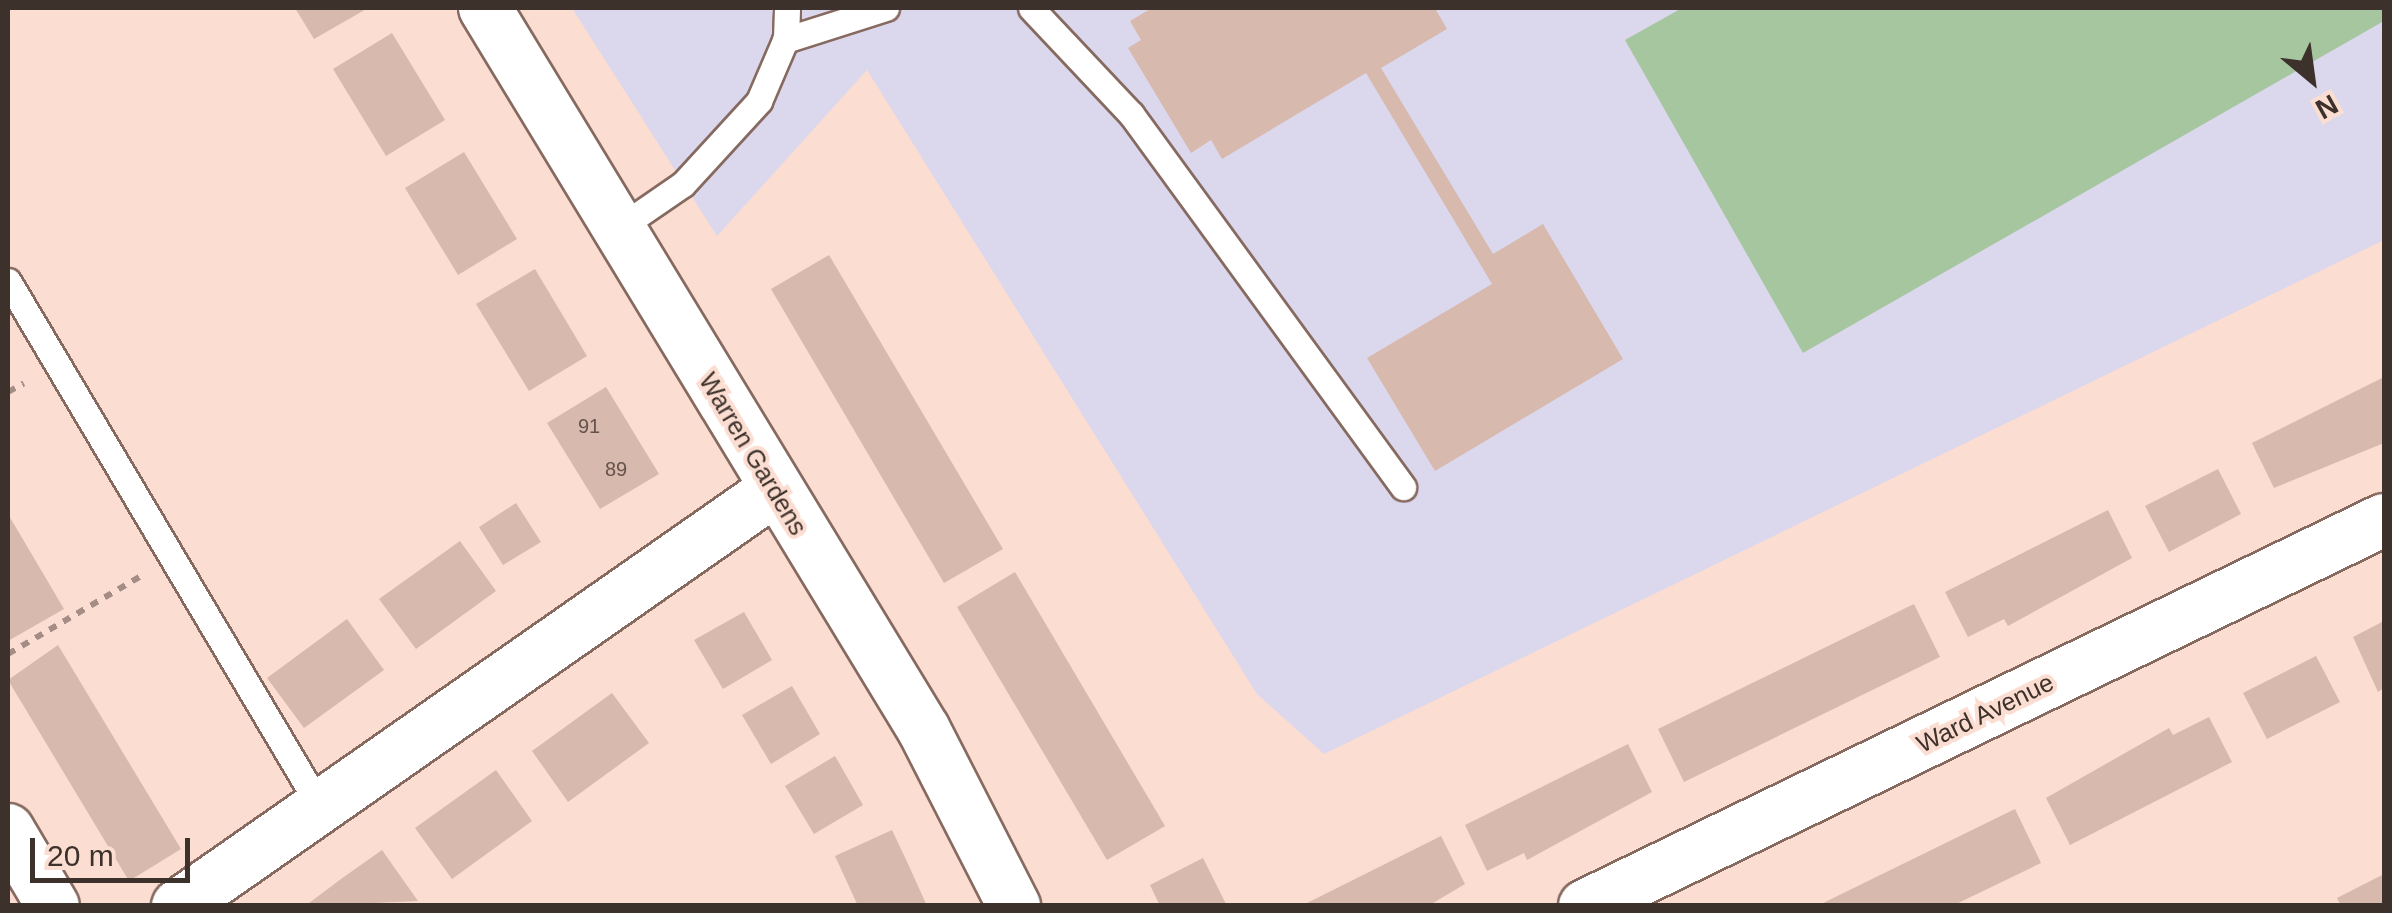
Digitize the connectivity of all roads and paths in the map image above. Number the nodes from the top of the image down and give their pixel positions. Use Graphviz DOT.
graph roads {
  1 [pos="485,8"];
  2 [pos="788,8"];
  3 [pos="886,8"];
  4 [pos="1032,8"];
  5 [pos="785,40"];
  6 [pos="616,230"];
  7 [pos="8,281"];
  8 [pos="1404,487"];
  9 [pos="774,490"];
  10 [pos="2384,520"];
  11 [pos="168,561"];
  12 [pos="8,654"];
  13 [pos="319,804"];
  14 [pos="8,830"];
  15 [pos="52,906"];
  16 [pos="178,906"];
  17 [pos="1014,906"];
  18 [pos="1585,906"];
  1 -- 6 [label="street, Warren Gardens"];
  2 -- 5 [label="lane"];
  3 -- 5 [label="lane"];
  4 -- 8 [label="lane"];
  5 -- 6 [label="lane"];
  6 -- 9 [label="street, Warren Gardens"];
  7 -- 11 [label="lane"];
  9 -- 13 [label="street"];
  9 -- 17 [label="street, Warren Gardens"];
  10 -- 18 [label="street, Ward Avenue"];
  11 -- 12 [label="path"];
  11 -- 13 [label="lane"];
  13 -- 16 [label="street"];
  14 -- 15 [label="street"];
}
